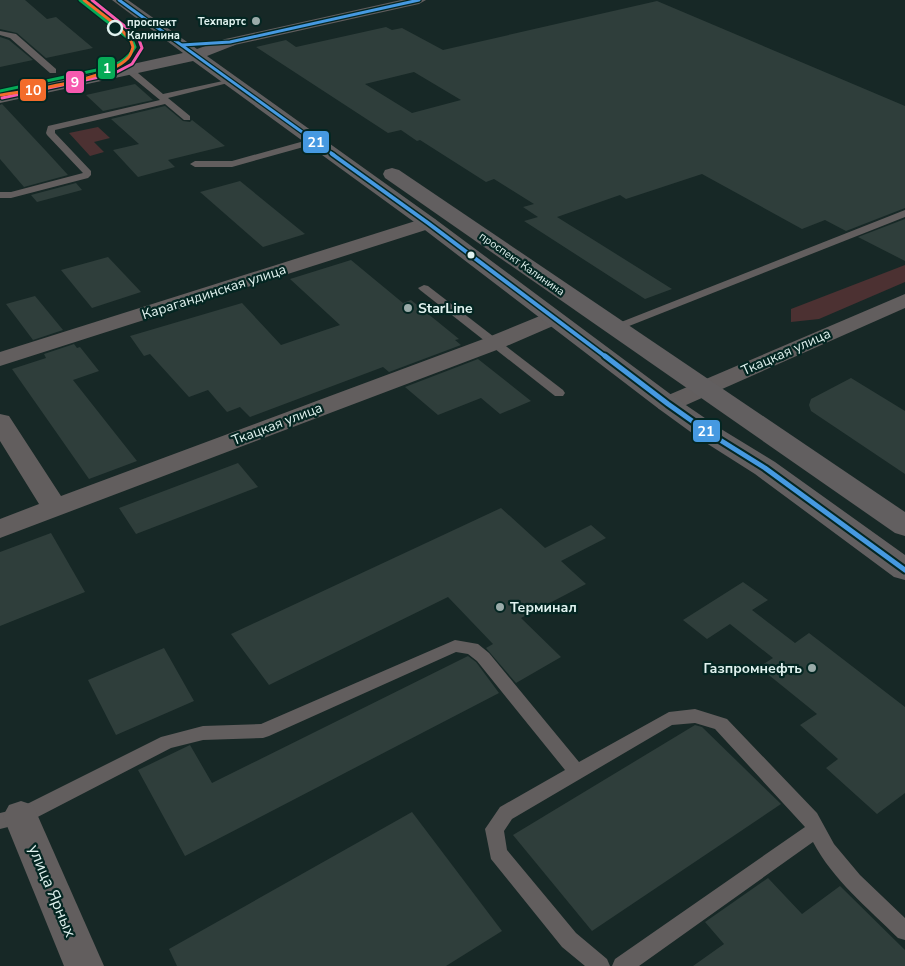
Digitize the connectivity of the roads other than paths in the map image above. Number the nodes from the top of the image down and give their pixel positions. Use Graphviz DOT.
graph roads {
  1 [pos="119,0"];
  2 [pos="140,0"];
  3 [pos="419,0"];
  4 [pos="0,33"];
  5 [pos="230,42"];
  6 [pos="182,44"];
  7 [pos="204,49"];
  8 [pos="129,70"];
  9 [pos="53,72"];
  10 [pos="232,81"];
  11 [pos="0,82"];
  12 [pos="0,98"];
  13 [pos="164,99"];
  14 [pos="187,118"];
  15 [pos="315,141"];
  16 [pos="195,164"];
  17 [pos="0,196"];
  18 [pos="905,213"];
  19 [pos="428,223"];
  20 [pos="424,288"];
  21 [pos="905,300"];
  22 [pos="585,308"];
  23 [pos="552,318"];
  24 [pos="615,328"];
  25 [pos="494,343"];
  26 [pos="0,359"];
  27 [pos="705,388"];
  28 [pos="559,393"];
  29 [pos="668,404"];
  30 [pos="0,421"];
  31 [pos="54,508"];
  32 [pos="905,526"];
  33 [pos="0,529"];
  34 [pos="905,570"];
  35 [pos="577,772"];
  36 [pos="11,818"];
  37 [pos="816,830"];
  38 [pos="905,931"];
  39 [pos="84,966"];
  40 [pos="600,966"];
  41 [pos="622,966"];
  1 -- 6 [label="main road, проспект Калинина"];
  2 -- 7 [label="main road, проспект Калинина"];
  3 -- 5 [label="street"];
  4 -- 9 [label="lane"];
  5 -- 7 [label="main road"];
  6 -- 7 [label="main road, проспект Калинина"];
  6 -- 9 [label="main road"];
  7 -- 8 [label="main road"];
  7 -- 10 [label="main road, проспект Калинина"];
  7 -- 22 [label="main road, проспект Калинина"];
  8 -- 12 [label="main road"];
  8 -- 13 [label="lane"];
  9 -- 11 [label="main road"];
  10 -- 13 [label="lane"];
  10 -- 15 [label="main road, проспект Калинина"];
  13 -- 14 [label="lane"];
  13 -- 17 [label="lane"];
  15 -- 16 [label="lane"];
  15 -- 19 [label="main road, проспект Калинина"];
  18 -- 24 [label="lane"];
  19 -- 23 [label="main road, проспект Калинина"];
  19 -- 26 [label="street, Карагандинская улица"];
  20 -- 25 [label="lane"];
  21 -- 27 [label="street, Ткацкая улица"];
  22 -- 23 [label="main road"];
  22 -- 24 [label="main road, проспект Калинина"];
  23 -- 25 [label="street, Ткацкая улица"];
  23 -- 29 [label="main road, проспект Калинина"];
  24 -- 27 [label="main road, проспект Калинина"];
  25 -- 28 [label="lane"];
  25 -- 31 [label="street, Ткацкая улица"];
  27 -- 29 [label="street, Ткацкая улица"];
  27 -- 32 [label="main road, проспект Калинина"];
  29 -- 34 [label="main road, проспект Калинина"];
  30 -- 31 [label="street"];
  31 -- 33 [label="street, Ткацкая улица"];
  35 -- 36 [label="lane"];
  35 -- 37 [label="lane"];
  35 -- 40 [label="lane"];
  36 -- 39 [label="street, улица Ярных"];
  37 -- 38 [label="lane"];
  37 -- 41 [label="lane"];
}
